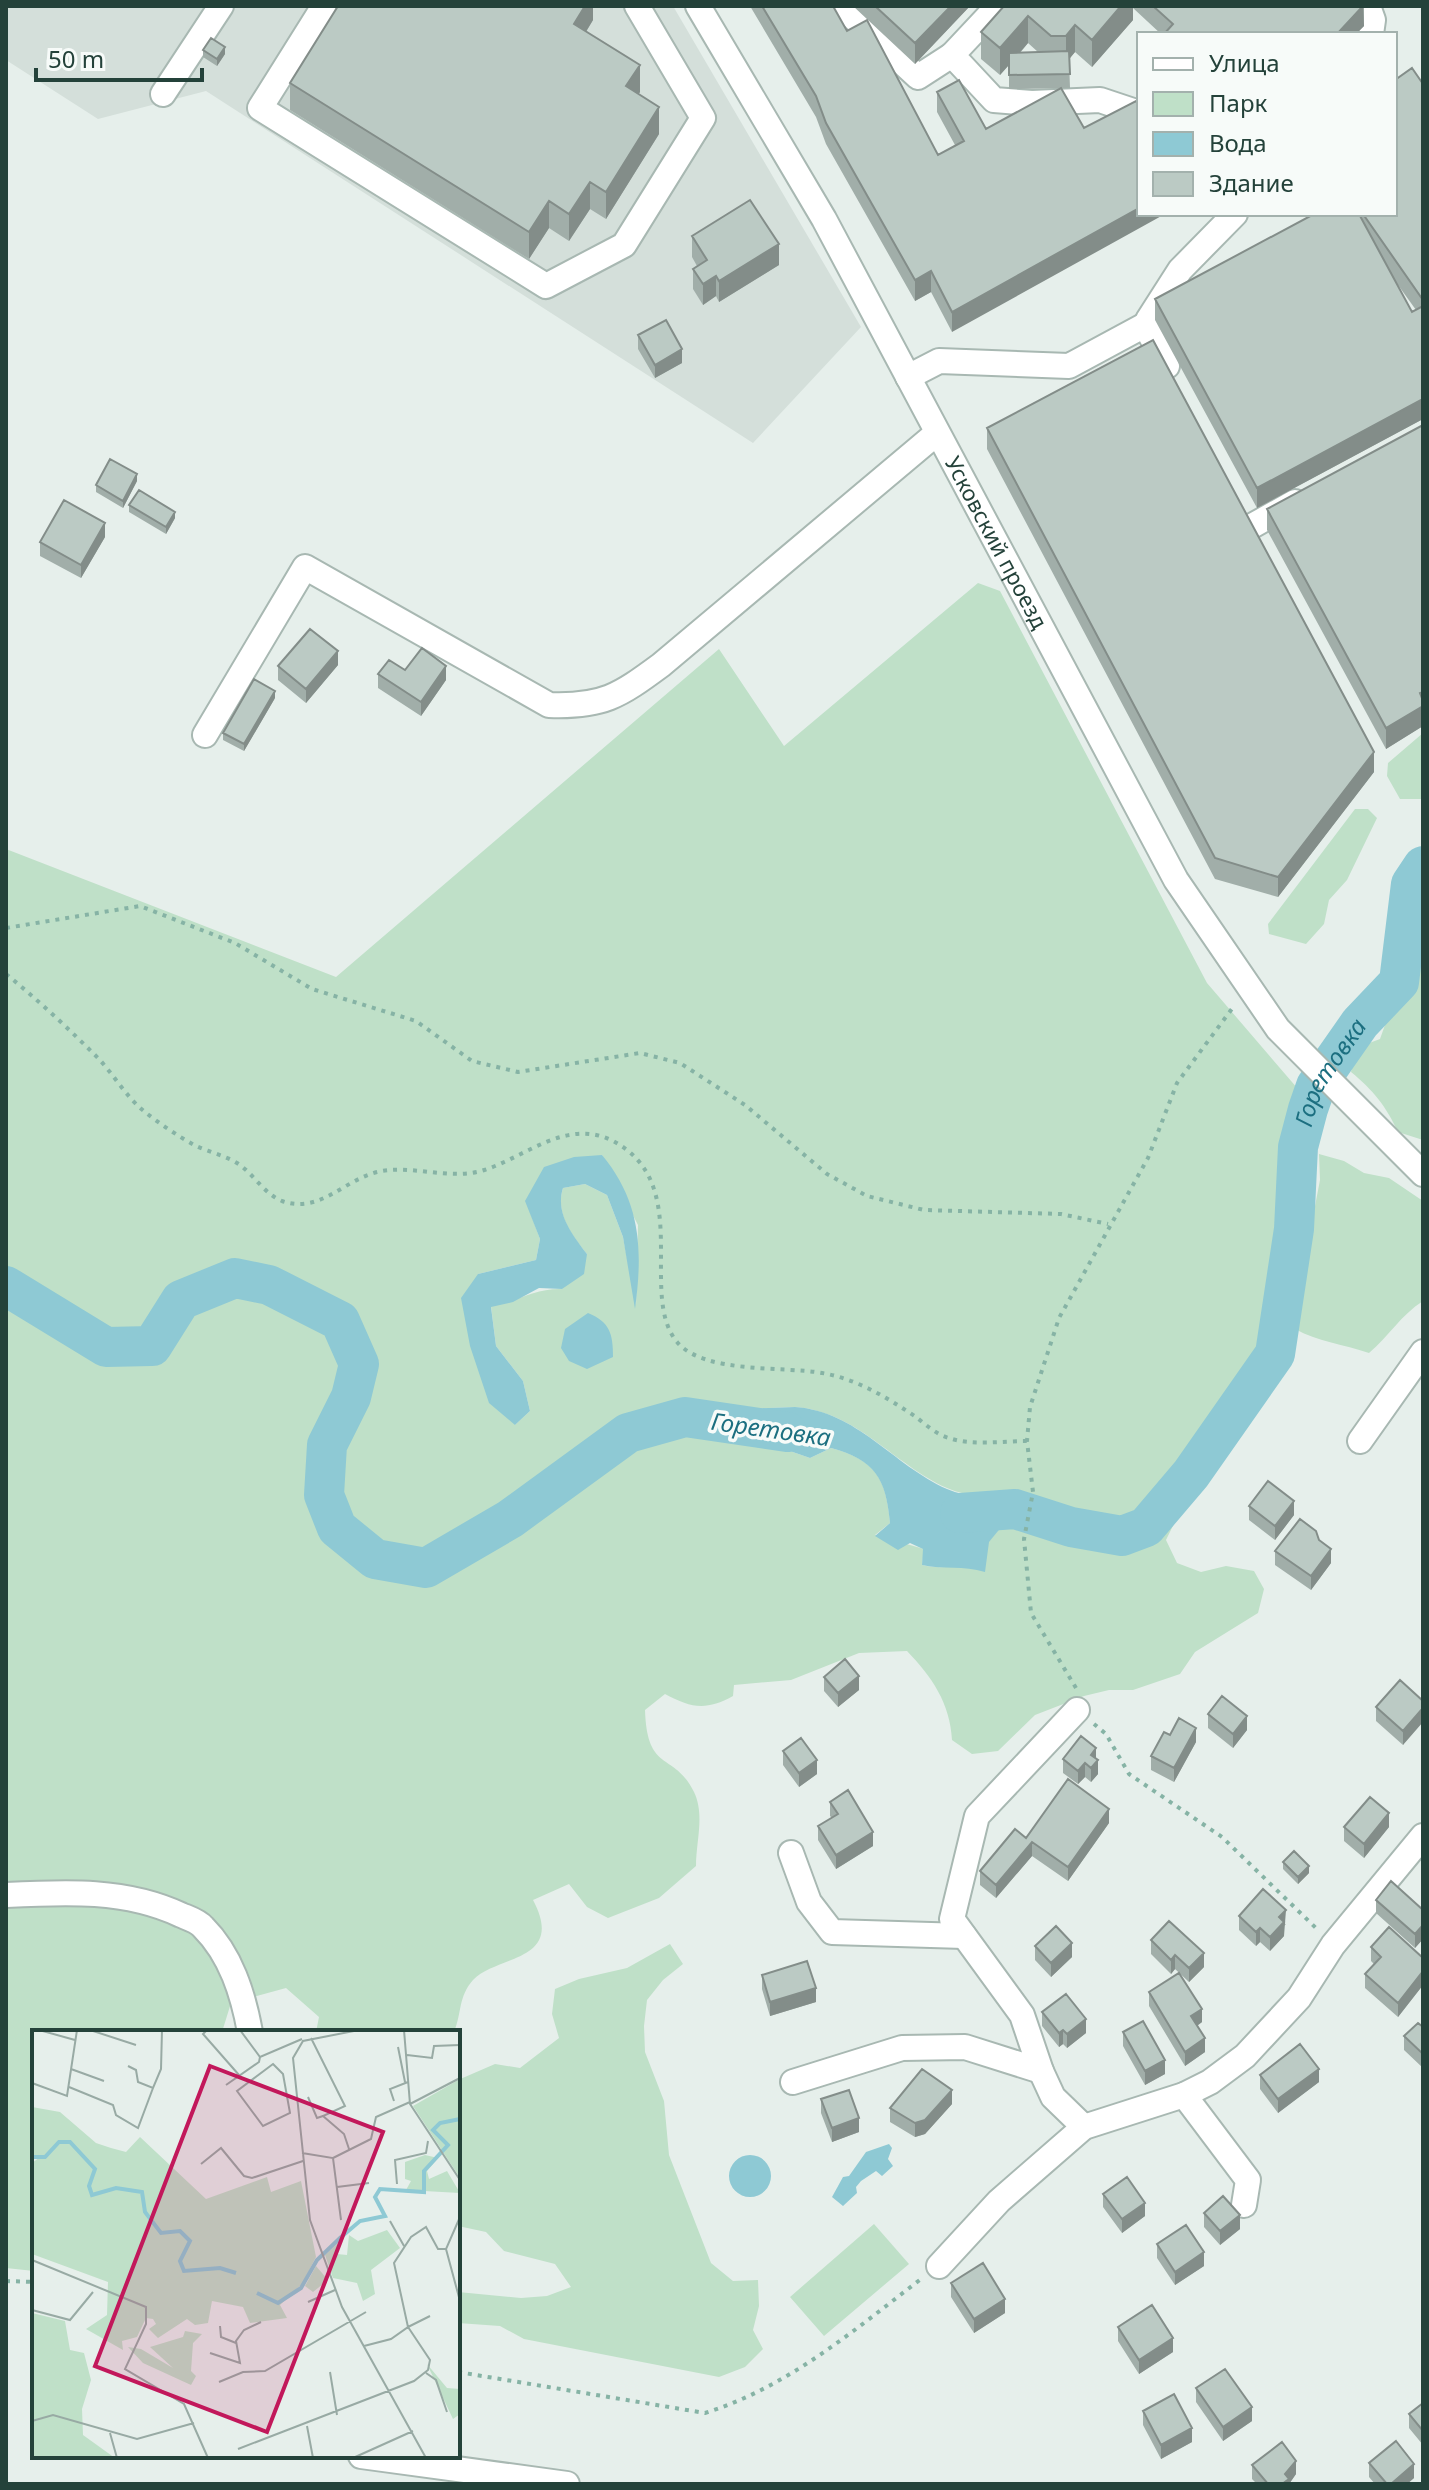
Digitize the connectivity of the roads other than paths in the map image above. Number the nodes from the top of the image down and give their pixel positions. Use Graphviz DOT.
graph roads {
  1 [pos="221,6"];
  2 [pos="324,6"];
  3 [pos="637,6"];
  4 [pos="698,6"];
  5 [pos="841,6"];
  6 [pos="998,6"];
  7 [pos="1368,6"];
  8 [pos="1371,32"];
  9 [pos="952,55"];
  10 [pos="163,94"];
  11 [pos="1137,112"];
  12 [pos="1233,216"];
  13 [pos="1145,325"];
  14 [pos="908,377"];
  15 [pos="1180,392"];
  16 [pos="937,433"];
  17 [pos="1317,490"];
  18 [pos="1237,499"];
  19 [pos="1252,526"];
  20 [pos="1266,554"];
  21 [pos="205,735"];
  22 [pos="1423,1174"];
  23 [pos="1423,1352"];
  24 [pos="1360,1441"];
  25 [pos="1077,1710"];
  26 [pos="1423,1836"];
  27 [pos="791,1853"];
  28 [pos="6,1895"];
  29 [pos="964,1936"];
  30 [pos="250,2030"];
  31 [pos="1041,2071"];
  32 [pos="793,2082"];
  33 [pos="1184,2095"];
  34 [pos="1084,2127"];
  35 [pos="1244,2205"];
  36 [pos="939,2266"];
  37 [pos="376,2458"];
  38 [pos="567,2484"];
  1 -- 10 [label="street"];
  2 -- 3 [label="street"];
  4 -- 14 [label="street, Усковский проезд"];
  5 -- 9 [label="street"];
  6 -- 9 [label="street"];
  7 -- 8 [label="street"];
  9 -- 11 [label="street"];
  12 -- 13 [label="street"];
  13 -- 14 [label="street"];
  13 -- 15 [label="street"];
  14 -- 16 [label="street, Усковский проезд"];
  16 -- 21 [label="street"];
  16 -- 22 [label="street, Усковский проезд"];
  17 -- 19 [label="street"];
  18 -- 19 [label="street"];
  19 -- 20 [label="street"];
  23 -- 24 [label="street"];
  25 -- 29 [label="street"];
  26 -- 33 [label="street"];
  27 -- 29 [label="street"];
  28 -- 30 [label="street"];
  29 -- 31 [label="street"];
  31 -- 32 [label="street"];
  31 -- 34 [label="street"];
  33 -- 34 [label="street"];
  33 -- 35 [label="street"];
  34 -- 36 [label="street"];
  37 -- 38 [label="street"];
}
